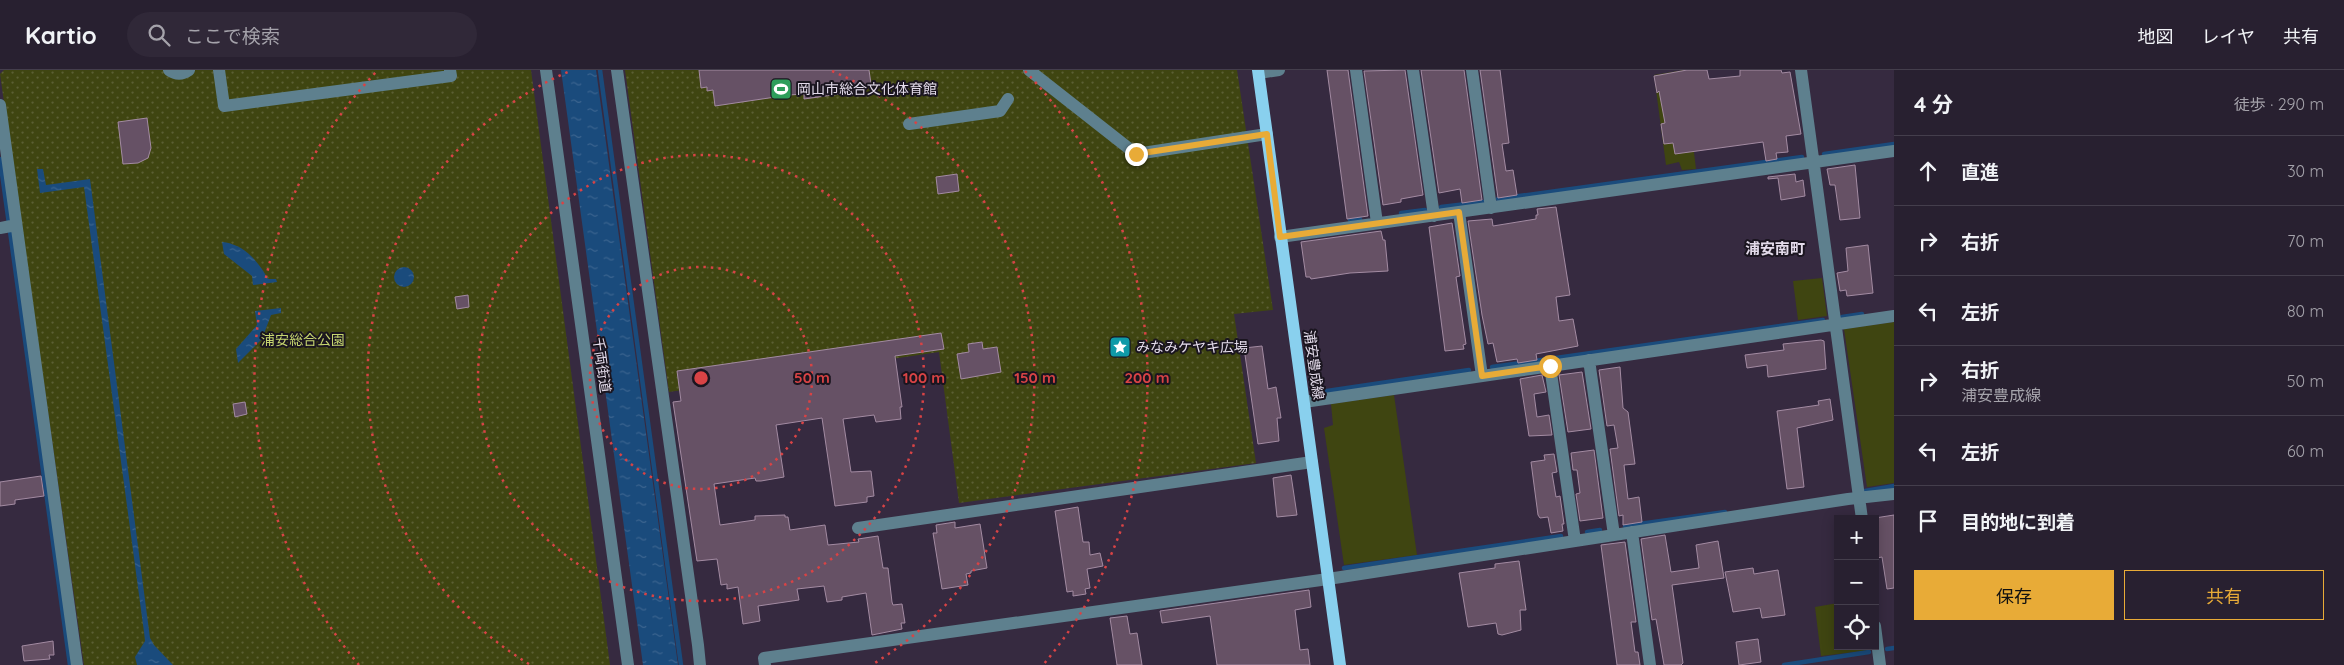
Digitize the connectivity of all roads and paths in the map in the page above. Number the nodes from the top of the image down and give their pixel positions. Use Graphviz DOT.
graph roads {
  1 [pos="168,70"];
  2 [pos="189,70"];
  3 [pos="219,70"];
  4 [pos="450,70"];
  5 [pos="546,70"];
  6 [pos="617,70"];
  7 [pos="1029,70"];
  8 [pos="1279,70"];
  9 [pos="1356,70"];
  10 [pos="1413,70"];
  11 [pos="1472,70"];
  12 [pos="1801,70"];
  13 [pos="1259,72"];
  14 [pos="1008,99"];
  15 [pos="0,105"];
  16 [pos="909,124"];
  17 [pos="1267,134"];
  18 [pos="1894,151"];
  19 [pos="1814,162"];
  20 [pos="1491,208"];
  21 [pos="1459,212"];
  22 [pos="1434,216"];
  23 [pos="1377,223"];
  24 [pos="9,226"];
  25 [pos="1280,237"];
  26 [pos="1894,316"];
  27 [pos="1835,324"];
  28 [pos="1589,360"];
  29 [pos="1550,366"];
  30 [pos="1482,376"];
  31 [pos="1304,402"];
  32 [pos="1312,462"];
  33 [pos="1894,494"];
  34 [pos="1859,498"];
  35 [pos="1861,515"];
  36 [pos="858,528"];
  37 [pos="1632,532"];
  38 [pos="1614,535"];
  39 [pos="1575,541"];
  40 [pos="1328,579"];
  41 [pos="1878,650"];
  42 [pos="77,665"];
  43 [pos="628,665"];
  44 [pos="700,665"];
  45 [pos="765,665"];
  46 [pos="1340,665"];
  47 [pos="1650,665"];
  48 [pos="1880,665"];
  1 -- 2 [label="street"];
  3 -- 4 [label="street"];
  5 -- 43 [label="street, 千両街道"];
  6 -- 44 [label="street"];
  7 -- 17 [label="street"];
  8 -- 13 [label="street"];
  9 -- 23 [label="street"];
  10 -- 22 [label="street"];
  11 -- 20 [label="street"];
  12 -- 19 [label="street"];
  13 -- 17 [label="main road, 浦安豊成線"];
  14 -- 16 [label="street"];
  15 -- 24 [label="street"];
  17 -- 25 [label="main road, 浦安豊成線"];
  18 -- 19 [label="street"];
  19 -- 20 [label="street"];
  19 -- 27 [label="street"];
  20 -- 21 [label="street"];
  21 -- 22 [label="street"];
  21 -- 30 [label="street"];
  22 -- 23 [label="street"];
  23 -- 25 [label="street"];
  24 -- 42 [label="street"];
  25 -- 31 [label="main road, 浦安豊成線"];
  26 -- 27 [label="street"];
  27 -- 28 [label="street"];
  27 -- 34 [label="street"];
  28 -- 29 [label="street"];
  28 -- 38 [label="street"];
  29 -- 30 [label="street"];
  29 -- 39 [label="street"];
  30 -- 31 [label="street"];
  31 -- 32 [label="main road, 浦安豊成線"];
  32 -- 36 [label="street"];
  32 -- 40 [label="main road, 浦安豊成線"];
  33 -- 34 [label="street"];
  34 -- 35 [label="street"];
  34 -- 37 [label="street"];
  37 -- 38 [label="street"];
  37 -- 47 [label="street"];
  38 -- 39 [label="street"];
  39 -- 40 [label="street"];
  40 -- 45 [label="street"];
  40 -- 46 [label="main road, 浦安豊成線"];
  41 -- 48 [label="street"];
}
